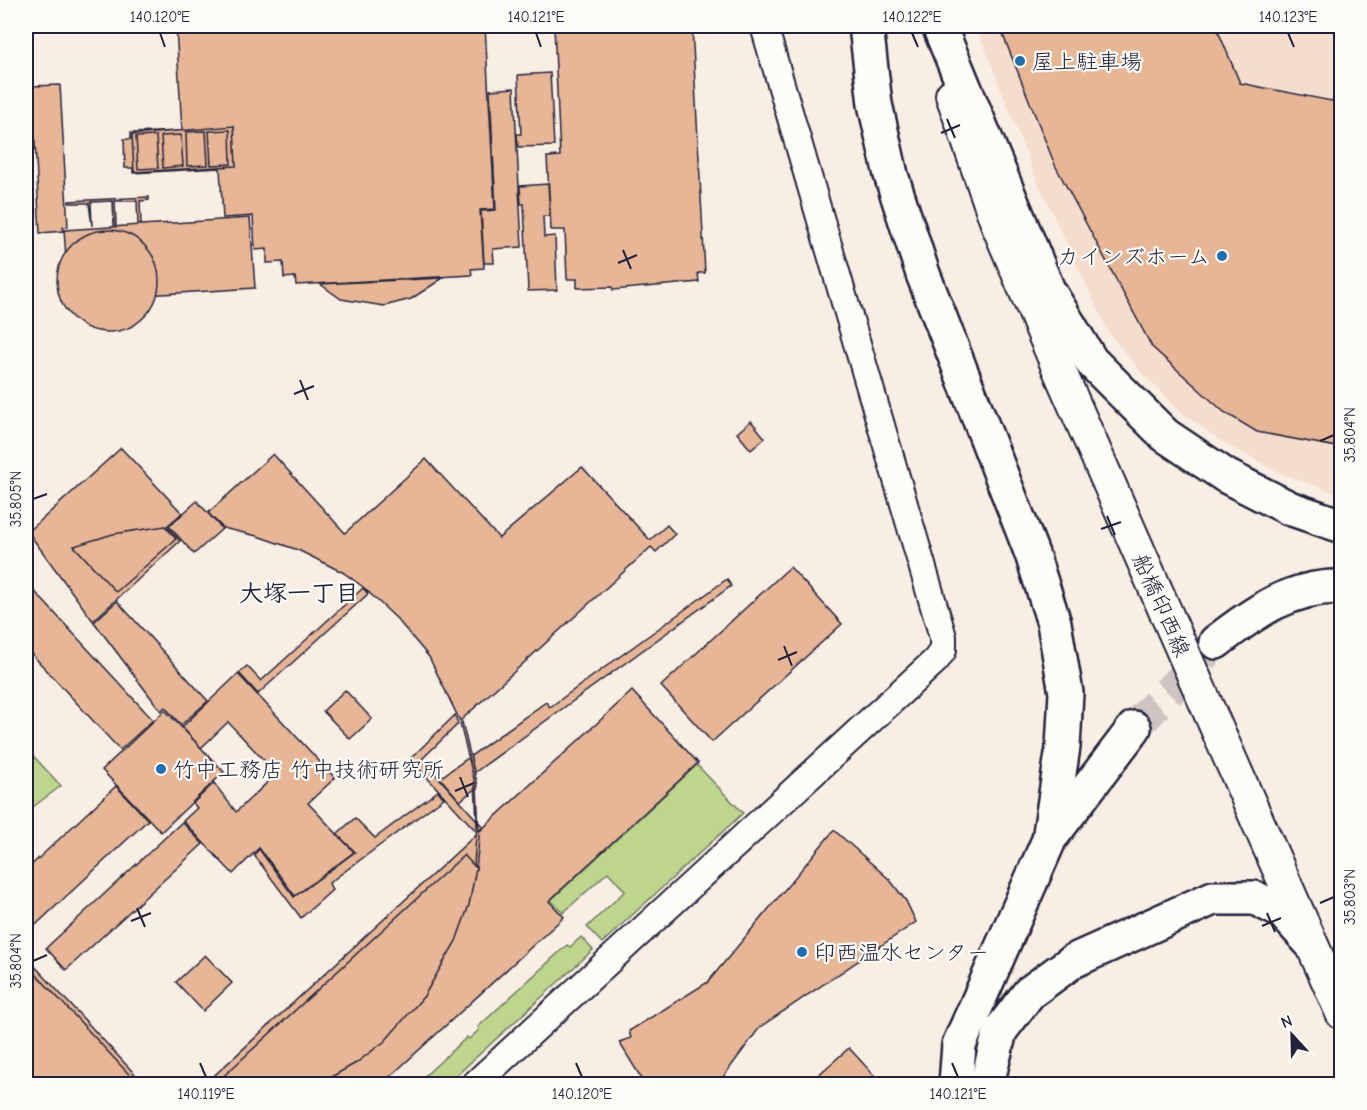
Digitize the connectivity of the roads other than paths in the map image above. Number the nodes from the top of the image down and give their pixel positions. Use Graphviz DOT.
graph roads {
  1 [pos="764,26"];
  2 [pos="866,26"];
  3 [pos="930,26"];
  4 [pos="939,26"];
  5 [pos="1341,526"];
  6 [pos="1341,587"];
  7 [pos="1216,642"];
  8 [pos="1134,728"];
  9 [pos="1049,840"];
  10 [pos="1309,941"];
  11 [pos="1341,1013"];
  12 [pos="475,1084"];
  13 [pos="956,1084"];
  14 [pos="987,1084"];
  1 -- 12 [label="street"];
  2 -- 9 [label="highway"];
  3 -- 10 [label="main road, 船橋印西線"];
  4 -- 5 [label="highway"];
  6 -- 7 [label="highway"];
  8 -- 9 [label="highway"];
  9 -- 13 [label="highway"];
  10 -- 11 [label="main road, 船橋印西線"];
  10 -- 14 [label="highway"];
}
